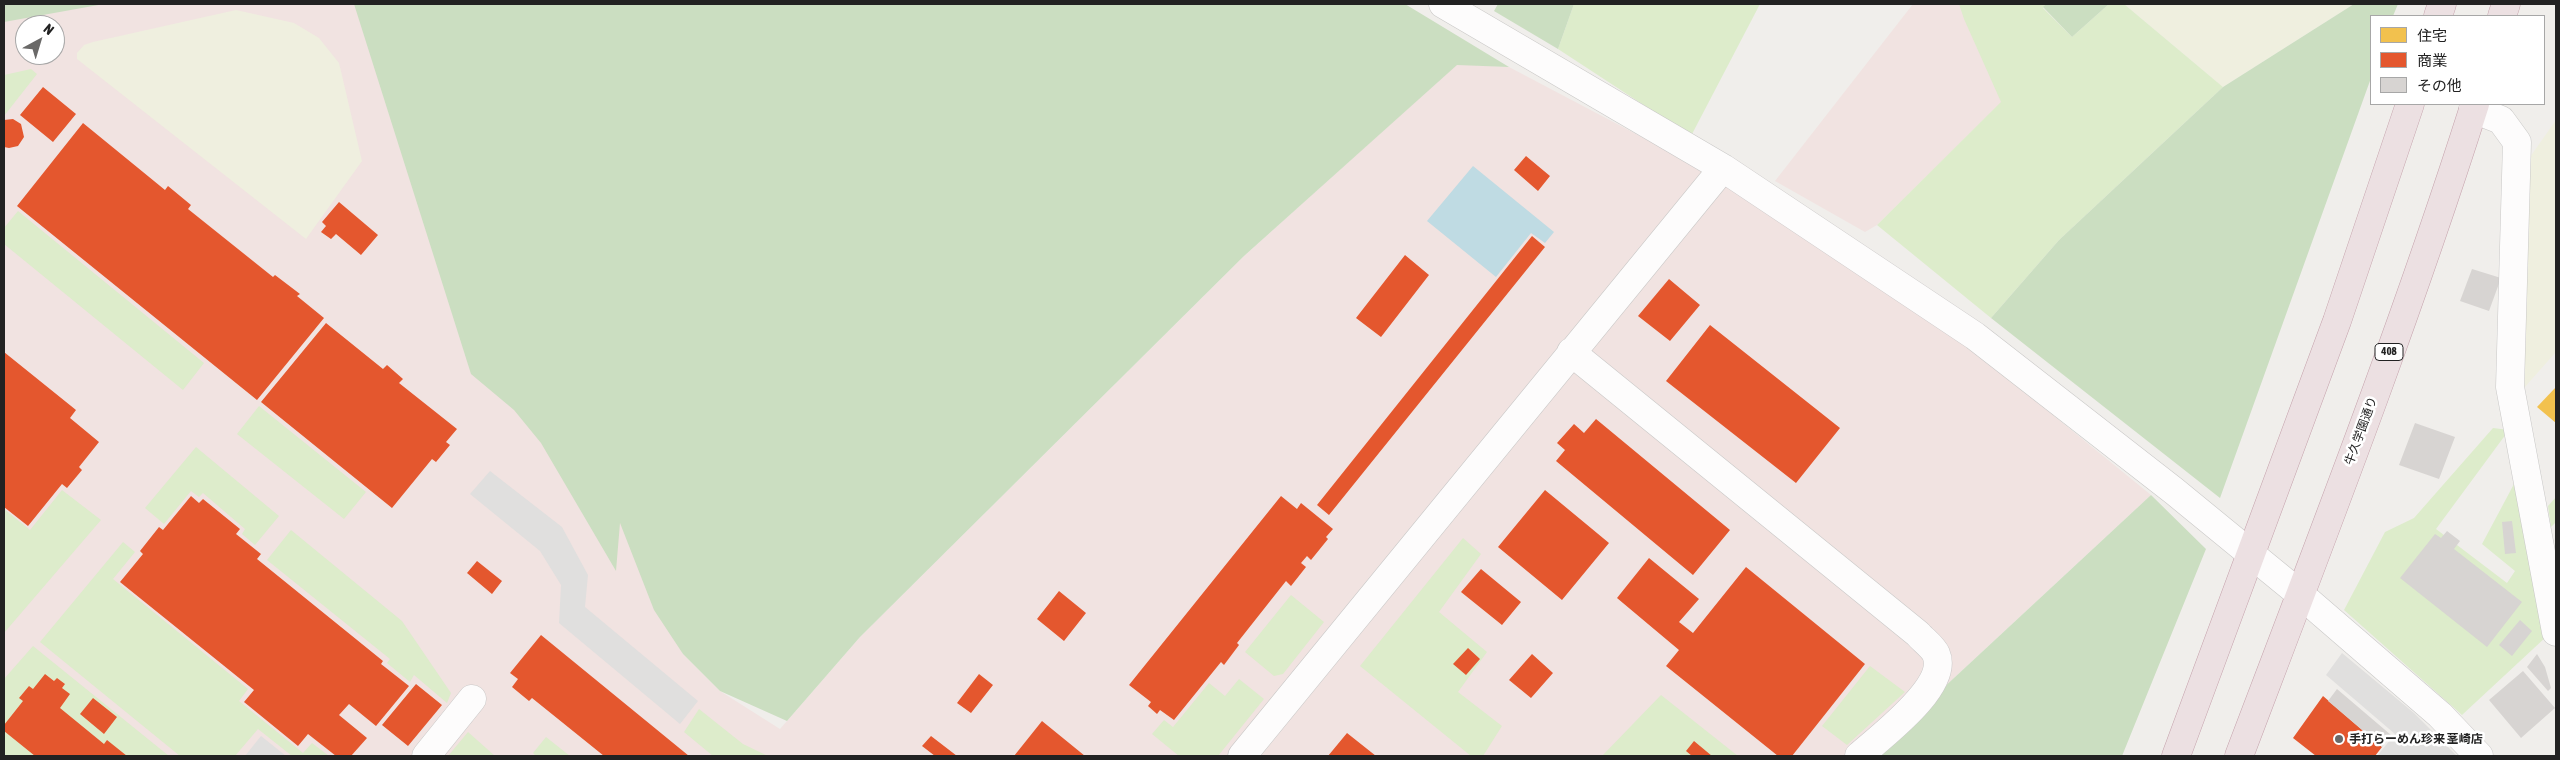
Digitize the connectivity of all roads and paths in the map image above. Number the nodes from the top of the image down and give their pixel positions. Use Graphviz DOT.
graph roads {
  1 [pos="1443,4"];
  2 [pos="2410,105"];
  3 [pos="2474,106"];
  4 [pos="1722,168"];
  5 [pos="1571,352"];
  6 [pos="2252,554"];
  7 [pos="2300,595"];
  8 [pos="2556,632"];
  9 [pos="472,699"];
  10 [pos="426,756"];
  11 [pos="1242,756"];
  12 [pos="1859,756"];
  13 [pos="2176,756"];
  14 [pos="2239,756"];
  15 [pos="2479,756"];
  1 -- 4 [label="street"];
  2 -- 6 [label="highway"];
  3 -- 7 [label="highway, 牛久学園通り / 408"];
  3 -- 8 [label="street"];
  4 -- 5 [label="street"];
  4 -- 6 [label="street"];
  5 -- 11 [label="street"];
  5 -- 12 [label="street"];
  6 -- 7 [label="street"];
  6 -- 13 [label="highway"];
  7 -- 14 [label="highway, 牛久学園通り / 408"];
  7 -- 15 [label="street"];
  9 -- 10 [label="street"];
}
